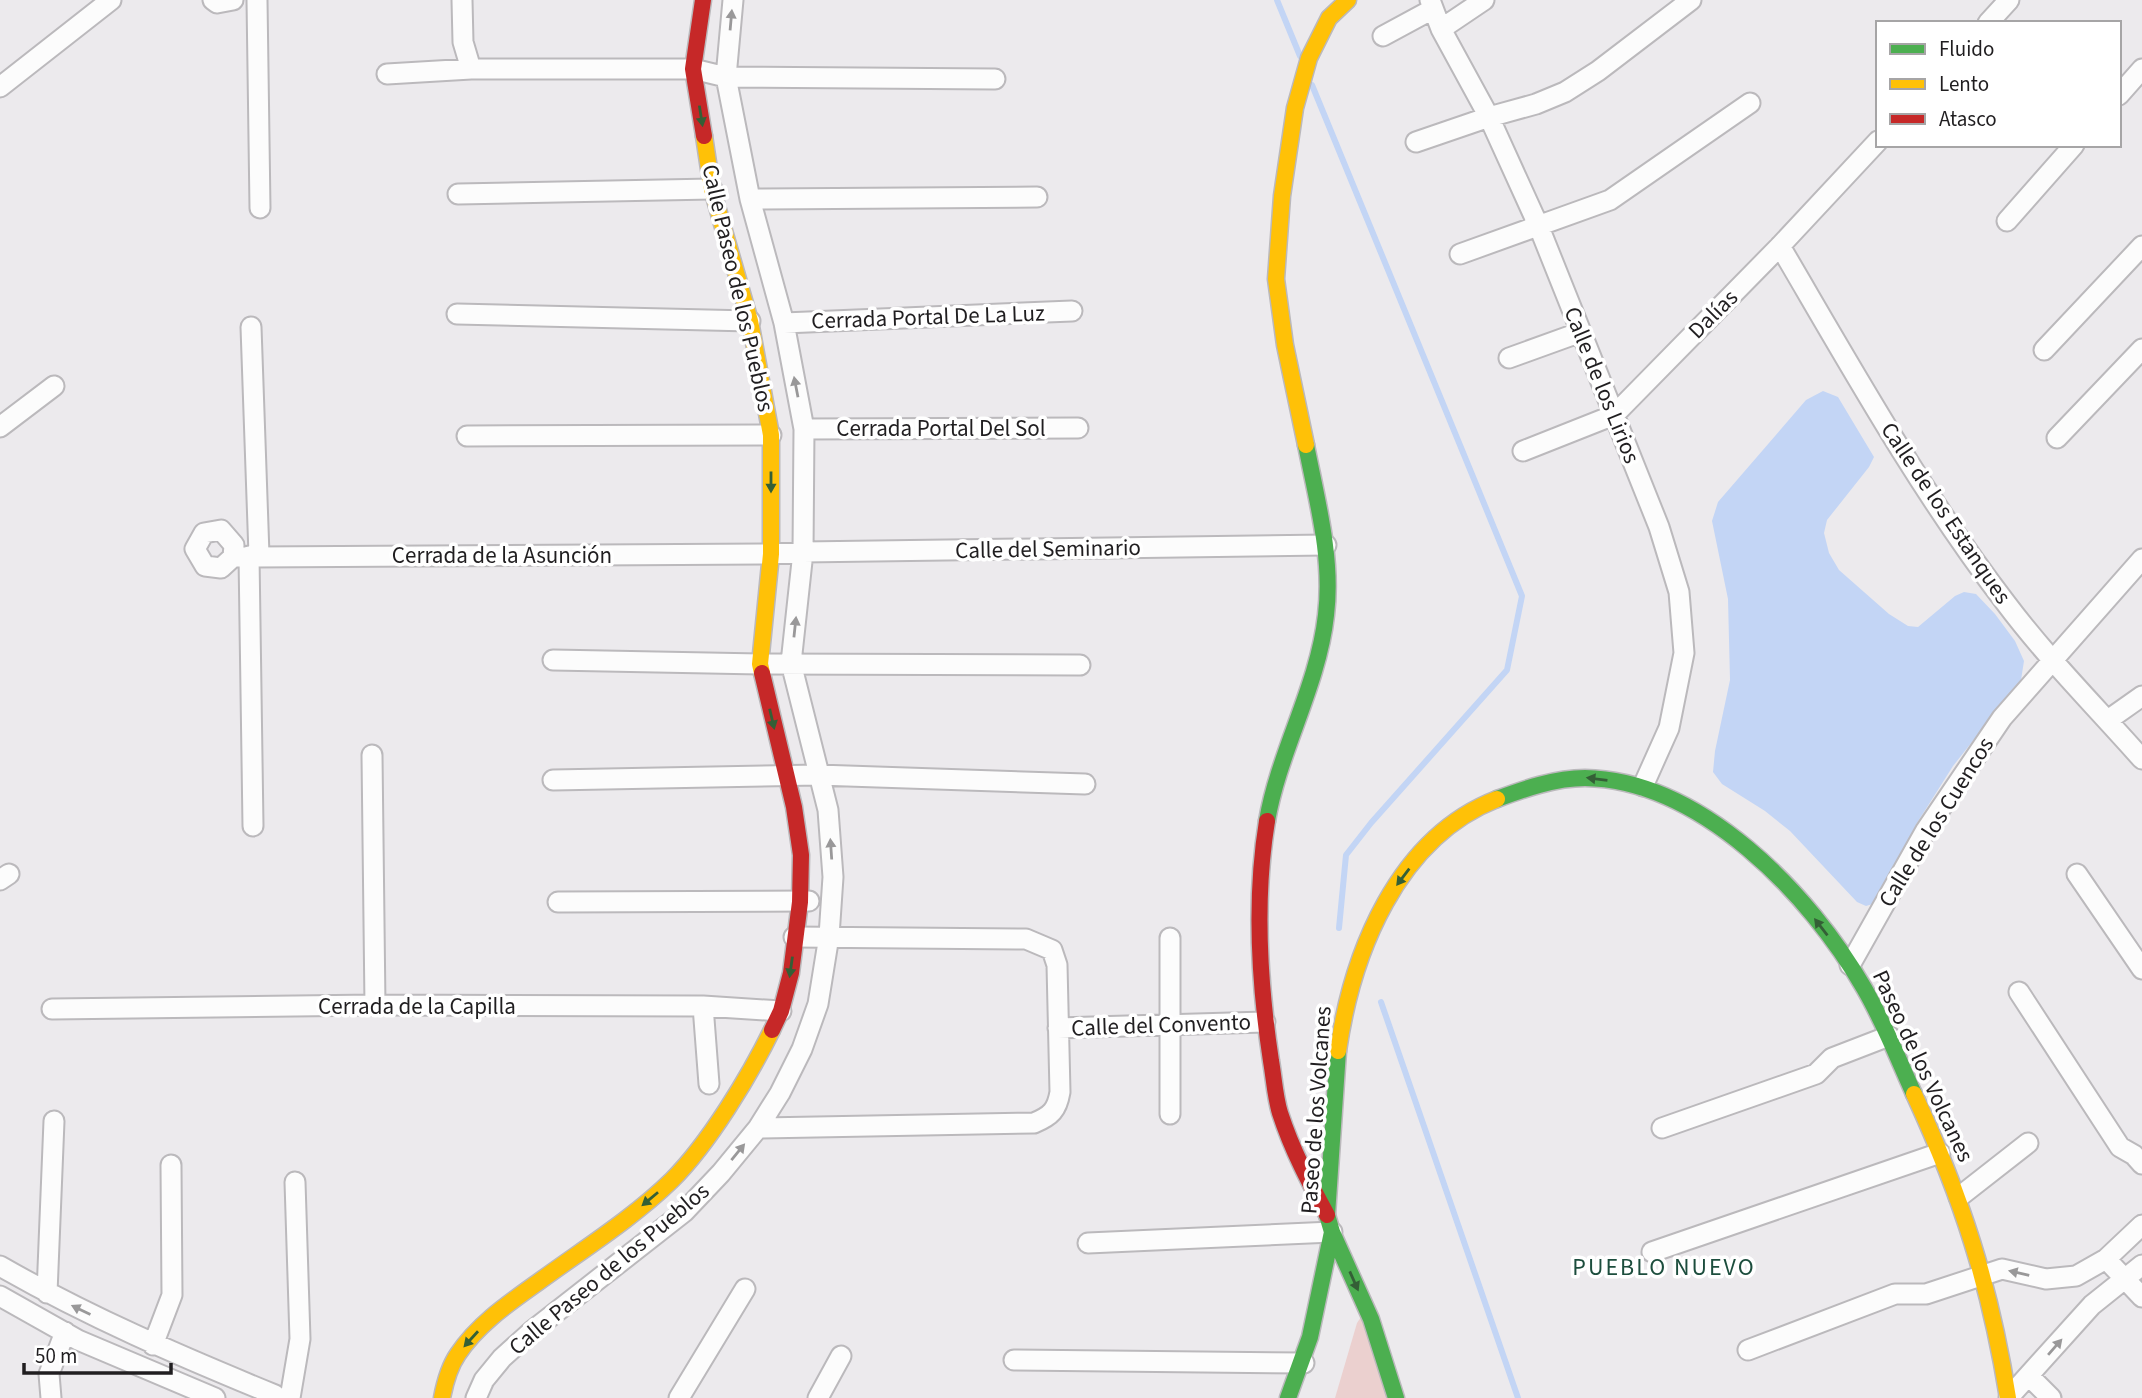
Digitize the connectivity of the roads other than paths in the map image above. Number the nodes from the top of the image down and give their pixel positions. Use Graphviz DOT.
graph roads {
  1 [pos="111,0"];
  2 [pos="213,0"];
  3 [pos="233,0"];
  4 [pos="257,0"];
  5 [pos="462,0"];
  6 [pos="702,0"];
  7 [pos="733,0"];
  8 [pos="1348,0"];
  9 [pos="1484,0"];
  10 [pos="1691,0"];
  11 [pos="2010,0"];
  12 [pos="1431,4"];
  13 [pos="1990,21"];
  14 [pos="1441,29"];
  15 [pos="1383,36"];
  16 [pos="471,69"];
  17 [pos="693,69"];
  18 [pos="2142,69"];
  19 [pos="387,74"];
  20 [pos="726,77"];
  21 [pos="995,79"];
  22 [pos="0,87"];
  23 [pos="2121,93"];
  24 [pos="1750,103"];
  25 [pos="1489,117"];
  26 [pos="1416,142"];
  27 [pos="1876,143"];
  28 [pos="2072,147"];
  29 [pos="712,189"];
  30 [pos="458,194"];
  31 [pos="1037,197"];
  32 [pos="750,199"];
  33 [pos="260,208"];
  34 [pos="2007,221"];
  35 [pos="1539,227"];
  36 [pos="1780,246"];
  37 [pos="2142,246"];
  38 [pos="1460,254"];
  39 [pos="1072,311"];
  40 [pos="457,314"];
  41 [pos="750,321"];
  42 [pos="784,323"];
  43 [pos="251,327"];
  44 [pos="1581,332"];
  45 [pos="2142,349"];
  46 [pos="2044,350"];
  47 [pos="1509,358"];
  48 [pos="54,386"];
  49 [pos="1614,415"];
  50 [pos="0,427"];
  51 [pos="1078,428"];
  52 [pos="804,429"];
  53 [pos="771,435"];
  54 [pos="467,436"];
  55 [pos="2057,438"];
  56 [pos="1523,452"];
  57 [pos="1326,545"];
  58 [pos="803,552"];
  59 [pos="771,554"];
  60 [pos="247,556"];
  61 [pos="2142,559"];
  62 [pos="553,660"];
  63 [pos="2051,661"];
  64 [pos="791,663"];
  65 [pos="760,664"];
  66 [pos="1080,665"];
  67 [pos="2142,696"];
  68 [pos="2108,720"];
  69 [pos="372,755"];
  70 [pos="2142,759"];
  71 [pos="818,775"];
  72 [pos="786,777"];
  73 [pos="553,780"];
  74 [pos="1086,784"];
  75 [pos="1643,786"];
  76 [pos="253,826"];
  77 [pos="2077,874"];
  78 [pos="831,901"];
  79 [pos="558,902"];
  80 [pos="800,902"];
  81 [pos="829,936"];
  82 [pos="794,937"];
  83 [pos="1170,938"];
  84 [pos="1850,965"];
  85 [pos="2142,969"];
  86 [pos="2019,992"];
  87 [pos="376,1005"];
  88 [pos="703,1006"];
  89 [pos="52,1009"];
  90 [pos="781,1012"];
  91 [pos="1265,1022"];
  92 [pos="1170,1025"];
  93 [pos="1058,1028"];
  94 [pos="1889,1036"];
  95 [pos="709,1084"];
  96 [pos="1170,1114"];
  97 [pos="54,1121"];
  98 [pos="758,1128"];
  99 [pos="1662,1128"];
  100 [pos="2028,1143"];
  101 [pos="1940,1153"];
  102 [pos="2142,1164"];
  103 [pos="171,1165"];
  104 [pos="295,1182"];
  105 [pos="1959,1197"];
  106 [pos="1330,1223"];
  107 [pos="2142,1225"];
  108 [pos="1088,1243"];
  109 [pos="1652,1251"];
  110 [pos="2106,1259"];
  111 [pos="2142,1265"];
  112 [pos="0,1266"];
  113 [pos="1984,1275"];
  114 [pos="2125,1281"];
  115 [pos="745,1289"];
  116 [pos="47,1293"];
  117 [pos="0,1296"];
  118 [pos="2142,1297"];
  119 [pos="65,1332"];
  120 [pos="153,1345"];
  121 [pos="1748,1350"];
  122 [pos="841,1356"];
  123 [pos="1014,1360"];
  124 [pos="1304,1363"];
  125 [pos="2029,1376"];
  126 [pos="208,1397"];
  127 [pos="2008,1397"];
  128 [pos="51,1398"];
  129 [pos="277,1398"];
  130 [pos="290,1398"];
  131 [pos="442,1398"];
  132 [pos="476,1398"];
  133 [pos="679,1398"];
  134 [pos="818,1398"];
  135 [pos="1288,1398"];
  136 [pos="1396,1398"];
  137 [pos="2051,1398"];
  1 -- 22 [label="street"];
  2 -- 3 [label="street"];
  4 -- 33 [label="street"];
  5 -- 16 [label="street"];
  6 -- 17 [label="street, Calle Paseo de los Pueblos"];
  20 -- 7 [label="street, Calle Paseo de los Pueblos, one-way"];
  8 -- 57 [label="street"];
  9 -- 14 [label="street"];
  10 -- 25 [label="street"];
  11 -- 13 [label="street"];
  12 -- 14 [label="street, Calle de los Lirios"];
  12 -- 15 [label="street"];
  14 -- 25 [label="street, Calle de los Lirios"];
  16 -- 17 [label="street"];
  16 -- 19 [label="street"];
  17 -- 20 [label="street"];
  17 -- 29 [label="street, Calle Paseo de los Pueblos, one-way"];
  18 -- 23 [label="street"];
  20 -- 21 [label="street"];
  20 -- 32 [label="street, Calle Paseo de los Pueblos"];
  24 -- 35 [label="street"];
  25 -- 26 [label="street"];
  25 -- 35 [label="street, Calle de los Lirios"];
  27 -- 36 [label="street, Dalías"];
  28 -- 34 [label="street"];
  29 -- 30 [label="street"];
  29 -- 41 [label="street, Calle Paseo de los Pueblos"];
  31 -- 32 [label="street"];
  32 -- 42 [label="street, Calle Paseo de los Pueblos"];
  35 -- 38 [label="street"];
  35 -- 44 [label="street, Calle de los Lirios"];
  36 -- 49 [label="street, Dalías"];
  36 -- 63 [label="street, Calle de los Estanques"];
  37 -- 46 [label="street"];
  39 -- 42 [label="street, Cerrada Portal De La Luz"];
  40 -- 41 [label="street"];
  41 -- 53 [label="street, Calle Paseo de los Pueblos"];
  52 -- 42 [label="street, Calle Paseo de los Pueblos, one-way"];
  43 -- 60 [label="street"];
  44 -- 47 [label="street"];
  44 -- 49 [label="street, Calle de los Lirios"];
  45 -- 55 [label="street"];
  48 -- 50 [label="street"];
  49 -- 56 [label="street, Dalías"];
  49 -- 75 [label="street, Calle de los Lirios"];
  51 -- 52 [label="street, Cerrada Portal Del Sol"];
  52 -- 58 [label="street, Calle Paseo de los Pueblos"];
  53 -- 54 [label="street"];
  53 -- 59 [label="street, Calle Paseo de los Pueblos, one-way"];
  57 -- 58 [label="street, Calle del Seminario"];
  57 -- 91 [label="street"];
  58 -- 59 [label="street, Calle del Seminario"];
  64 -- 58 [label="street, Calle Paseo de los Pueblos, one-way"];
  59 -- 60 [label="street, Cerrada de la Asunción"];
  59 -- 65 [label="street, Calle Paseo de los Pueblos"];
  60 -- 76 [label="street"];
  61 -- 63 [label="street, Calle de los Cuencos"];
  62 -- 65 [label="street"];
  63 -- 68 [label="street, Calle de los Estanques"];
  63 -- 84 [label="street, Calle de los Cuencos"];
  64 -- 65 [label="street"];
  64 -- 66 [label="street"];
  64 -- 71 [label="street, Calle Paseo de los Pueblos"];
  65 -- 72 [label="street, Calle Paseo de los Pueblos, one-way"];
  67 -- 68 [label="street"];
  68 -- 70 [label="street, Calle de los Estanques"];
  69 -- 87 [label="street"];
  71 -- 72 [label="street"];
  71 -- 74 [label="street"];
  78 -- 71 [label="street, Calle Paseo de los Pueblos, one-way"];
  72 -- 73 [label="street"];
  72 -- 80 [label="street, Calle Paseo de los Pueblos"];
  84 -- 75 [label="street, Paseo de los Volcanes, one-way"];
  75 -- 106 [label="street, Paseo de los Volcanes, one-way"];
  77 -- 85 [label="street"];
  78 -- 80 [label="street"];
  78 -- 81 [label="street, Calle Paseo de los Pueblos"];
  79 -- 80 [label="street"];
  80 -- 82 [label="street, Calle Paseo de los Pueblos"];
  81 -- 82 [label="street"];
  81 -- 93 [label="street"];
  81 -- 98 [label="street, Calle Paseo de los Pueblos"];
  82 -- 90 [label="street, Calle Paseo de los Pueblos, one-way"];
  83 -- 92 [label="street"];
  84 -- 94 [label="street, Paseo de los Volcanes"];
  86 -- 102 [label="street"];
  87 -- 88 [label="street, Cerrada de la Capilla"];
  87 -- 89 [label="street, Cerrada de la Capilla"];
  88 -- 90 [label="street, Cerrada de la Capilla"];
  88 -- 95 [label="street"];
  90 -- 131 [label="street, Calle Paseo de los Pueblos, one-way"];
  91 -- 92 [label="street, Calle del Convento"];
  91 -- 106 [label="street"];
  92 -- 93 [label="street, Calle del Convento"];
  92 -- 96 [label="street"];
  93 -- 98 [label="street"];
  94 -- 99 [label="street"];
  94 -- 101 [label="street, Paseo de los Volcanes"];
  97 -- 116 [label="street"];
  132 -- 98 [label="street, Calle Paseo de los Pueblos, one-way"];
  100 -- 105 [label="street"];
  101 -- 105 [label="street, Paseo de los Volcanes"];
  101 -- 109 [label="street"];
  103 -- 120 [label="street"];
  104 -- 130 [label="street"];
  105 -- 113 [label="street, Paseo de los Volcanes"];
  106 -- 108 [label="street"];
  106 -- 124 [label="street"];
  106 -- 136 [label="street, Paseo de los Volcanes, one-way"];
  107 -- 110 [label="street"];
  110 -- 113 [label="street, one-way"];
  110 -- 114 [label="street"];
  111 -- 114 [label="street"];
  112 -- 116 [label="street"];
  113 -- 121 [label="street"];
  113 -- 127 [label="street, Paseo de los Volcanes"];
  114 -- 118 [label="street"];
  125 -- 114 [label="street, one-way"];
  115 -- 133 [label="street"];
  120 -- 116 [label="street, one-way"];
  117 -- 119 [label="street"];
  119 -- 126 [label="street"];
  119 -- 128 [label="street"];
  120 -- 129 [label="street"];
  122 -- 134 [label="street"];
  123 -- 124 [label="street"];
  124 -- 135 [label="street"];
  125 -- 127 [label="street"];
  125 -- 137 [label="street"];
}
